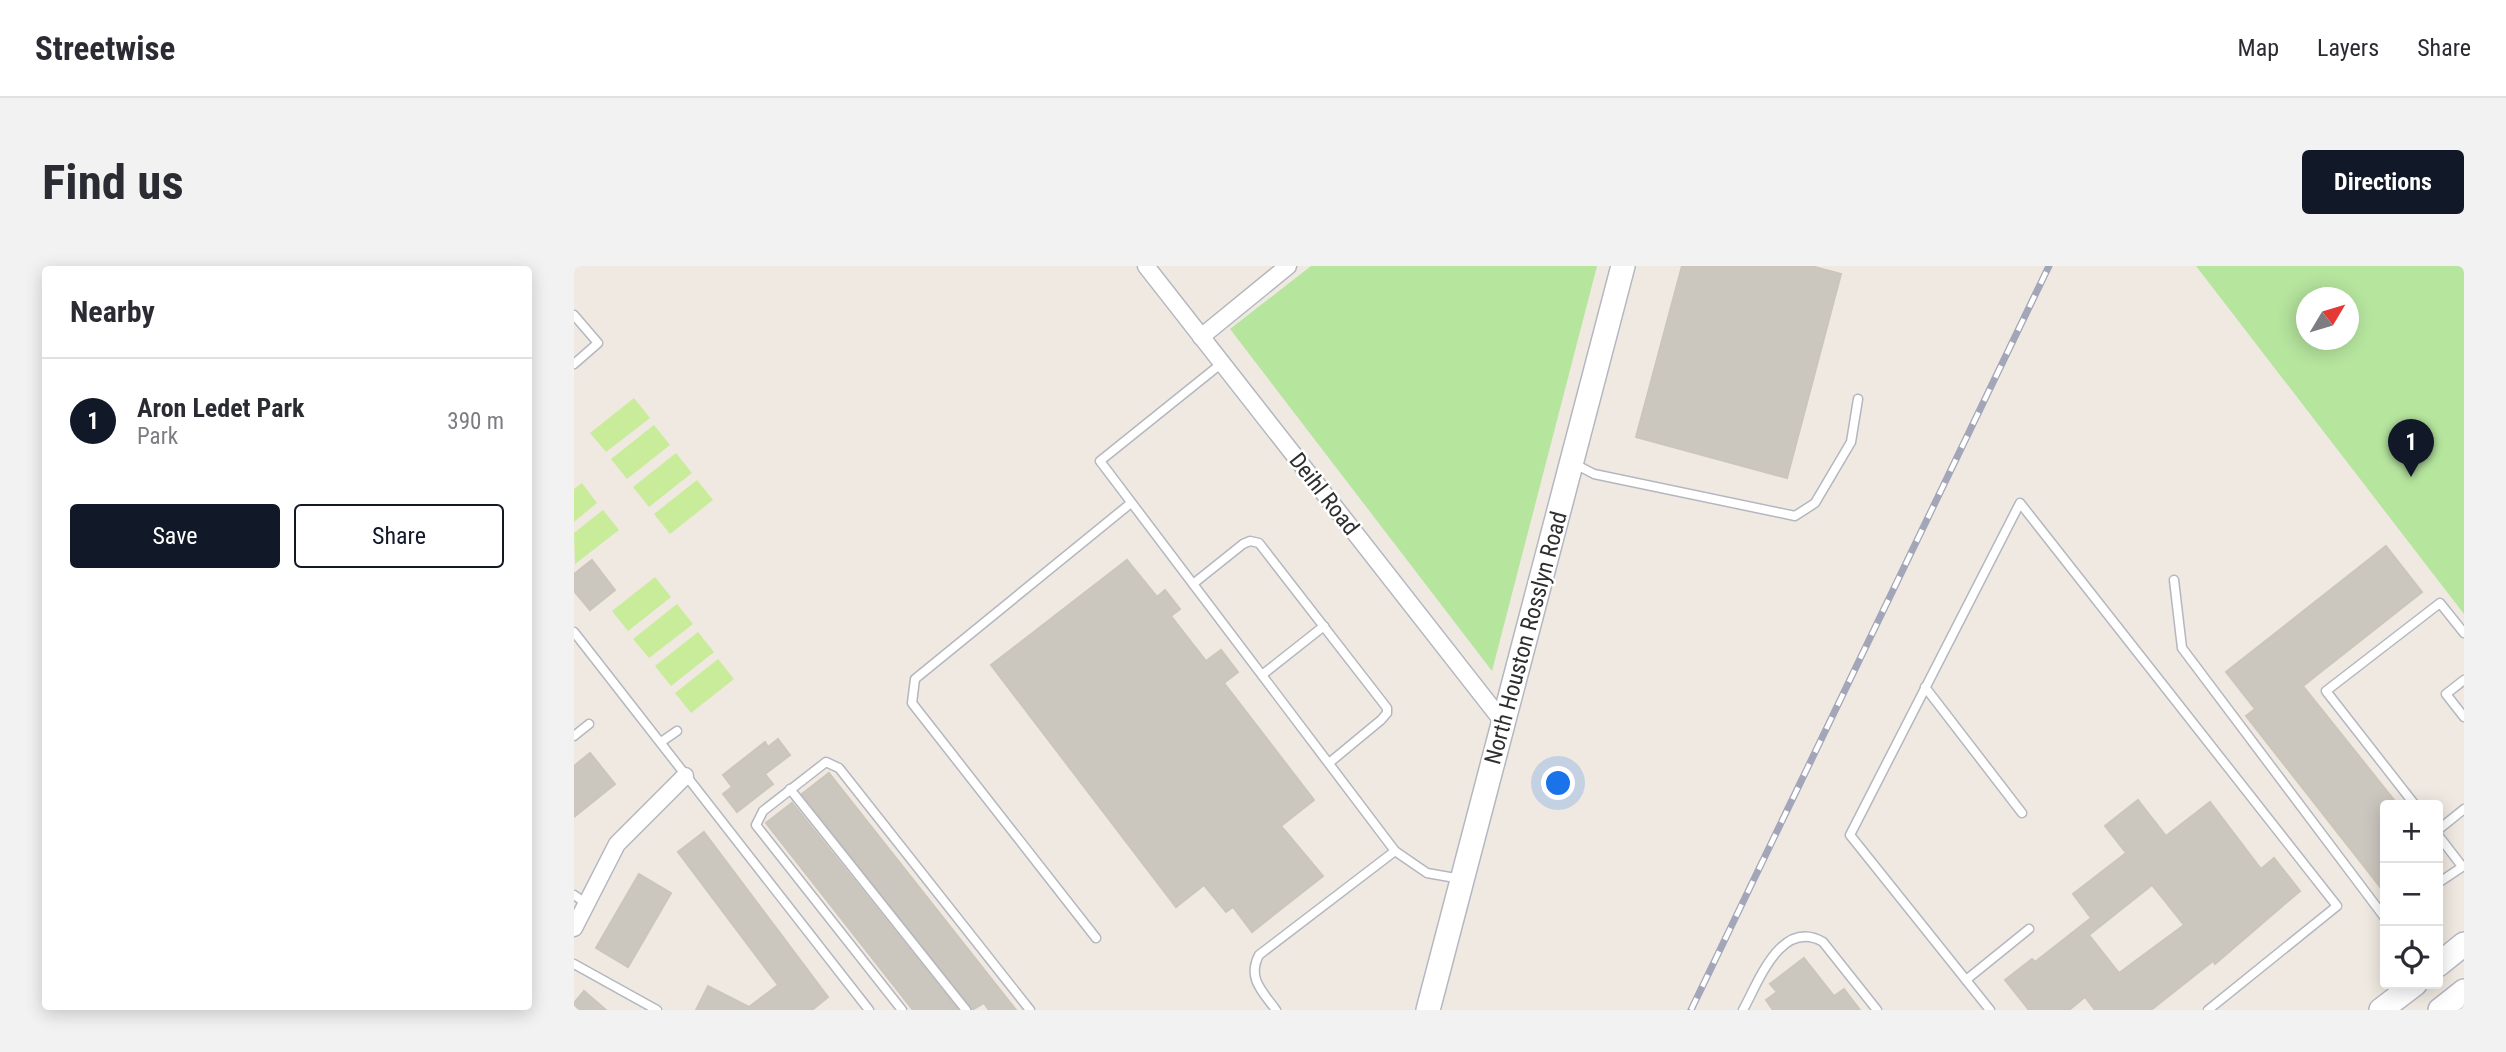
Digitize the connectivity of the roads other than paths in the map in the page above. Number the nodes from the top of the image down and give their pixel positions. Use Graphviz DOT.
graph roads {
  1 [pos="1146,266"];
  2 [pos="1288,266"];
  3 [pos="1623,266"];
  4 [pos="574,315"];
  5 [pos="1201,337"];
  6 [pos="1222,363"];
  7 [pos="574,364"];
  8 [pos="1858,399"];
  9 [pos="1573,463"];
  10 [pos="1131,503"];
  11 [pos="2174,580"];
  12 [pos="1193,584"];
  13 [pos="1324,626"];
  14 [pos="574,632"];
  15 [pos="2464,633"];
  16 [pos="1262,675"];
  17 [pos="2464,680"];
  18 [pos="1925,687"];
  19 [pos="2464,717"];
  20 [pos="1503,722"];
  21 [pos="589,724"];
  22 [pos="677,732"];
  23 [pos="574,736"];
  24 [pos="660,742"];
  25 [pos="1329,763"];
  26 [pos="685,776"];
  27 [pos="790,789"];
  28 [pos="2410,800"];
  29 [pos="2464,809"];
  30 [pos="2022,813"];
  31 [pos="2443,826"];
  32 [pos="2443,842"];
  33 [pos="1395,851"];
  34 [pos="2462,867"];
  35 [pos="1462,879"];
  36 [pos="2443,880"];
  37 [pos="580,899"];
  38 [pos="2380,911"];
  39 [pos="574,929"];
  40 [pos="2029,929"];
  41 [pos="1096,938"];
  42 [pos="2464,944"];
  43 [pos="2443,961"];
  44 [pos="574,964"];
  45 [pos="1966,980"];
  46 [pos="2408,989"];
  47 [pos="2464,991"];
  48 [pos="657,1010"];
  49 [pos="869,1010"];
  50 [pos="902,1010"];
  51 [pos="966,1010"];
  52 [pos="1030,1010"];
  53 [pos="1276,1010"];
  54 [pos="1428,1010"];
  55 [pos="1743,1010"];
  56 [pos="1877,1010"];
  57 [pos="1990,1010"];
  58 [pos="2208,1010"];
  59 [pos="2381,1010"];
  60 [pos="2440,1010"];
  1 -- 5 [label="street, Deihl Road"];
  2 -- 5 [label="street"];
  3 -- 9 [label="street, North Houston Rosslyn Road"];
  4 -- 7 [label="lane"];
  5 -- 6 [label="street, Deihl Road"];
  6 -- 10 [label="lane"];
  6 -- 20 [label="street, Deihl Road"];
  8 -- 9 [label="lane"];
  9 -- 20 [label="street, North Houston Rosslyn Road"];
  10 -- 12 [label="lane"];
  10 -- 41 [label="lane"];
  11 -- 38 [label="lane"];
  12 -- 13 [label="lane"];
  12 -- 16 [label="lane"];
  13 -- 16 [label="lane"];
  13 -- 25 [label="lane"];
  14 -- 24 [label="lane"];
  15 -- 28 [label="lane"];
  16 -- 25 [label="lane"];
  17 -- 19 [label="lane"];
  18 -- 30 [label="lane"];
  18 -- 45 [label="lane"];
  18 -- 58 [label="lane"];
  20 -- 35 [label="street, North Houston Rosslyn Road"];
  21 -- 23 [label="lane"];
  22 -- 24 [label="lane"];
  24 -- 26 [label="lane"];
  25 -- 33 [label="lane"];
  26 -- 37 [label="street"];
  26 -- 49 [label="lane"];
  27 -- 50 [label="lane"];
  27 -- 51 [label="lane"];
  27 -- 52 [label="lane"];
  29 -- 31 [label="lane"];
  32 -- 34 [label="lane"];
  33 -- 35 [label="lane"];
  33 -- 53 [label="lane"];
  34 -- 36 [label="lane"];
  35 -- 54 [label="street, North Houston Rosslyn Road"];
  37 -- 39 [label="street"];
  40 -- 45 [label="lane"];
  42 -- 43 [label="street"];
  44 -- 48 [label="lane"];
  45 -- 57 [label="lane"];
  46 -- 59 [label="street"];
  47 -- 60 [label="street"];
  55 -- 56 [label="lane"];
}
